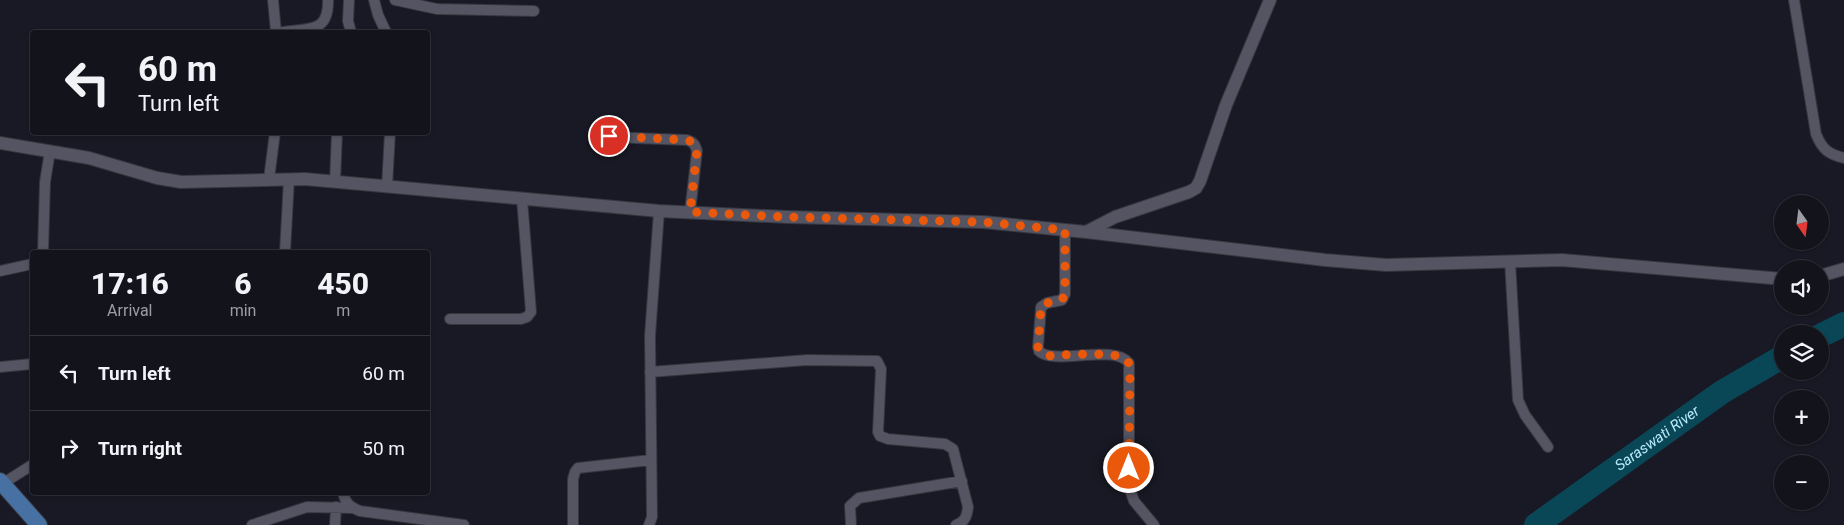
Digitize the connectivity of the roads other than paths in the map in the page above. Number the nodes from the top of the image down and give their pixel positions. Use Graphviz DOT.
graph roads {
  1 [pos="273,0"];
  2 [pos="328,0"];
  3 [pos="349,0"];
  4 [pos="374,0"];
  5 [pos="395,0"];
  6 [pos="1270,0"];
  7 [pos="1794,0"];
  8 [pos="413,2"];
  9 [pos="534,11"];
  10 [pos="276,30"];
  11 [pos="298,30"];
  12 [pos="350,30"];
  13 [pos="385,30"];
  14 [pos="275,135"];
  15 [pos="337,135"];
  16 [pos="390,135"];
  17 [pos="609,136"];
  18 [pos="0,143"];
  19 [pos="50,152"];
  20 [pos="1844,158"];
  21 [pos="269,179"];
  22 [pos="289,179"];
  23 [pos="335,182"];
  24 [pos="386,187"];
  25 [pos="522,199"];
  26 [pos="659,211"];
  27 [pos="690,212"];
  28 [pos="1065,230"];
  29 [pos="1086,232"];
  30 [pos="43,250"];
  31 [pos="285,250"];
  32 [pos="1510,261"];
  33 [pos="30,264"];
  34 [pos="1844,269"];
  35 [pos="0,271"];
  36 [pos="1829,273"];
  37 [pos="1774,278"];
  38 [pos="450,319"];
  39 [pos="30,364"];
  40 [pos="0,367"];
  41 [pos="650,372"];
  42 [pos="1548,447"];
  43 [pos="651,460"];
  44 [pos="30,467"];
  45 [pos="962,481"];
  46 [pos="3,488"];
  47 [pos="344,495"];
  48 [pos="336,507"];
  49 [pos="351,508"];
  50 [pos="39,525"];
  51 [pos="252,525"];
  52 [pos="334,525"];
  53 [pos="464,525"];
  54 [pos="572,525"];
  55 [pos="649,525"];
  56 [pos="851,525"];
  57 [pos="956,525"];
  58 [pos="1154,525"];
  1 -- 10 [label="street"];
  2 -- 11 [label="street"];
  3 -- 12 [label="street"];
  4 -- 13 [label="street"];
  5 -- 8 [label="street"];
  6 -- 29 [label="street"];
  7 -- 20 [label="street"];
  8 -- 9 [label="street"];
  14 -- 21 [label="street"];
  15 -- 23 [label="street"];
  16 -- 24 [label="street"];
  17 -- 27 [label="street"];
  18 -- 19 [label="street"];
  19 -- 21 [label="street"];
  19 -- 30 [label="street"];
  21 -- 22 [label="street"];
  22 -- 23 [label="street"];
  22 -- 31 [label="street"];
  23 -- 24 [label="street"];
  24 -- 25 [label="street"];
  25 -- 26 [label="street"];
  25 -- 38 [label="street"];
  26 -- 27 [label="street"];
  26 -- 41 [label="street"];
  27 -- 28 [label="street"];
  28 -- 29 [label="street"];
  28 -- 58 [label="street"];
  29 -- 32 [label="street"];
  32 -- 37 [label="street"];
  32 -- 42 [label="street"];
  33 -- 35 [label="street"];
  34 -- 36 [label="street"];
  39 -- 40 [label="street"];
  41 -- 43 [label="street"];
  41 -- 45 [label="street"];
  43 -- 54 [label="street"];
  43 -- 55 [label="street"];
  44 -- 46 [label="street"];
  45 -- 56 [label="street"];
  45 -- 57 [label="street"];
  46 -- 50 [label="main road"];
  47 -- 49 [label="street"];
  48 -- 49 [label="street"];
  48 -- 51 [label="street"];
  48 -- 52 [label="street"];
  49 -- 53 [label="street"];
}
